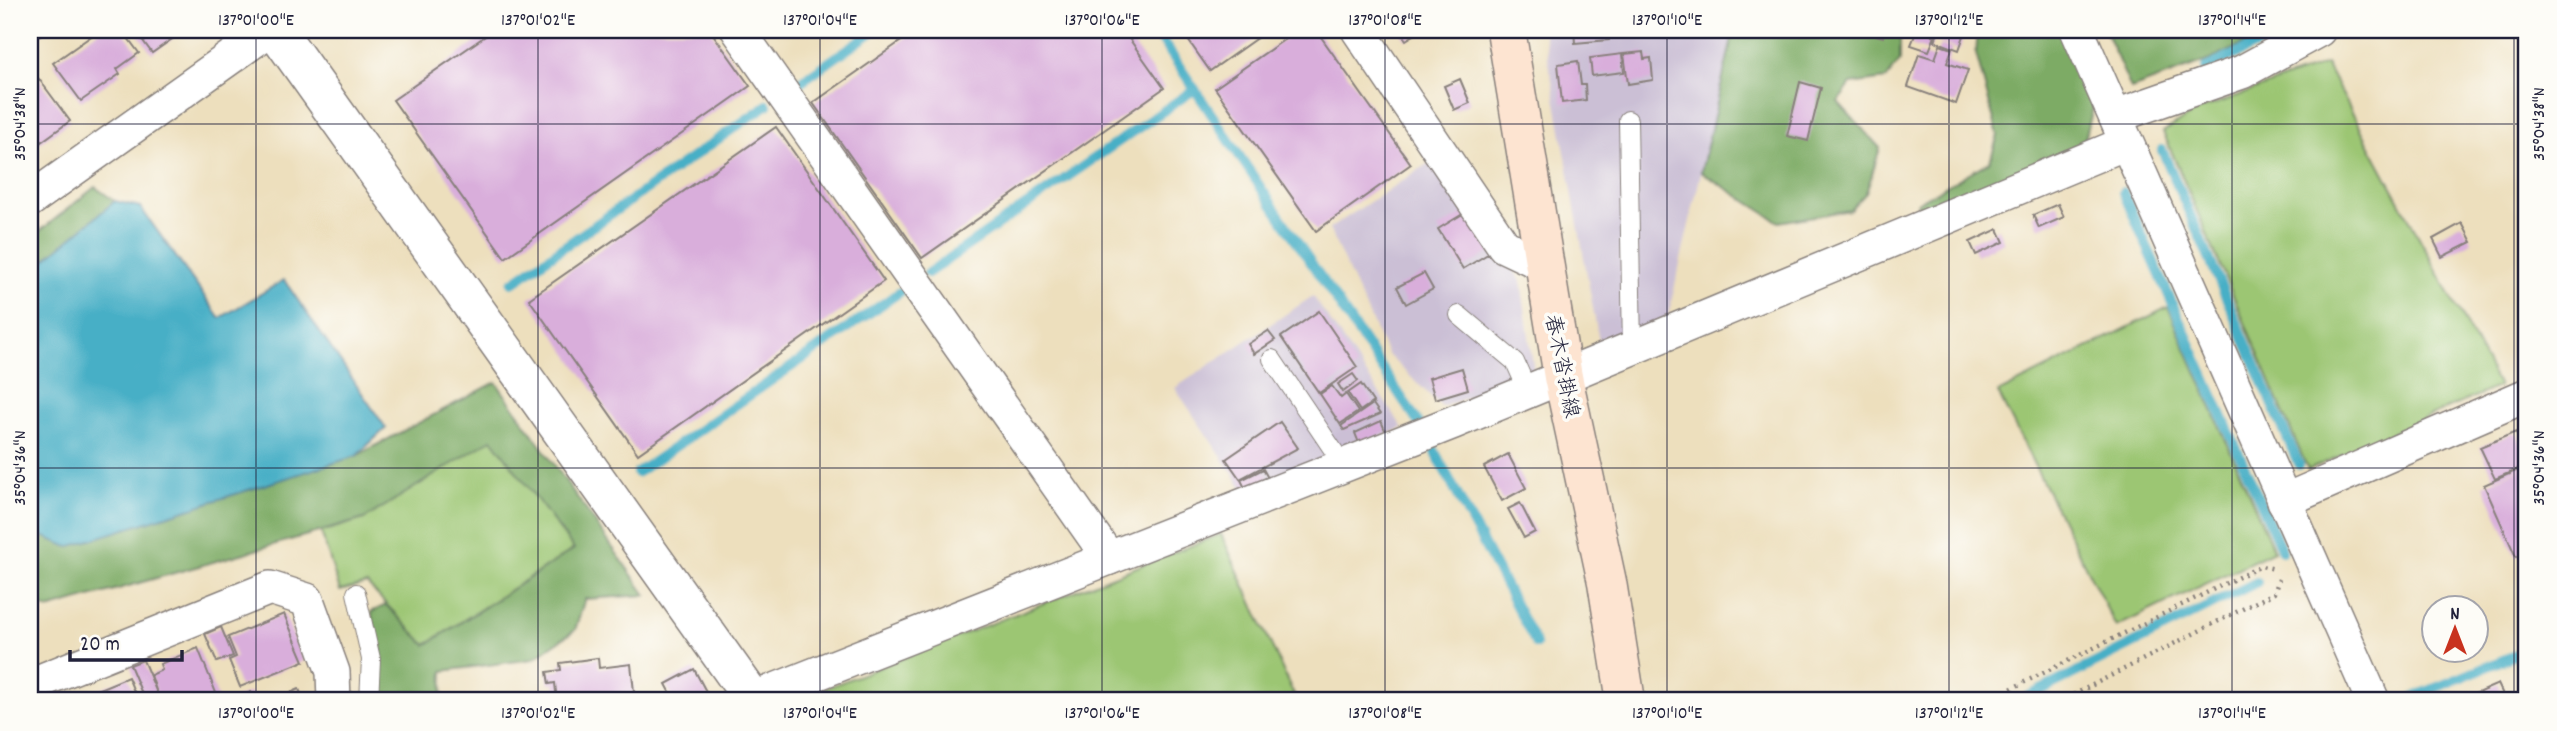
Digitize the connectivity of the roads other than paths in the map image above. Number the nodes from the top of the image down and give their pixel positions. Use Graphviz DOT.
graph roads {
  1 [pos="269,30"];
  2 [pos="276,30"];
  3 [pos="738,30"];
  4 [pos="1358,30"];
  5 [pos="1506,30"];
  6 [pos="2077,30"];
  7 [pos="2319,30"];
  8 [pos="1628,120"];
  9 [pos="2121,130"];
  10 [pos="30,200"];
  11 [pos="1544,265"];
  12 [pos="1458,315"];
  13 [pos="1632,349"];
  14 [pos="1272,359"];
  15 [pos="1563,377"];
  16 [pos="1528,391"];
  17 [pos="2527,395"];
  18 [pos="1344,466"];
  19 [pos="2284,501"];
  20 [pos="1109,558"];
  21 [pos="356,593"];
  22 [pos="30,685"];
  23 [pos="751,700"];
  24 [pos="334,701"];
  25 [pos="369,701"];
  26 [pos="1626,701"];
  27 [pos="2373,701"];
  1 -- 10 [label="street"];
  2 -- 23 [label="street"];
  3 -- 20 [label="street"];
  4 -- 11 [label="street"];
  5 -- 11 [label="main road, 春木沓掛線"];
  6 -- 9 [label="street"];
  7 -- 9 [label="street"];
  8 -- 13 [label="lane"];
  9 -- 13 [label="street"];
  9 -- 19 [label="street"];
  11 -- 15 [label="main road, 春木沓掛線"];
  12 -- 16 [label="lane"];
  13 -- 15 [label="street"];
  14 -- 18 [label="lane"];
  15 -- 16 [label="street"];
  15 -- 26 [label="main road, 春木沓掛線"];
  16 -- 18 [label="street"];
  17 -- 19 [label="street"];
  18 -- 20 [label="street"];
  19 -- 27 [label="street"];
  20 -- 23 [label="street"];
  21 -- 25 [label="lane"];
  22 -- 24 [label="street"];
}
